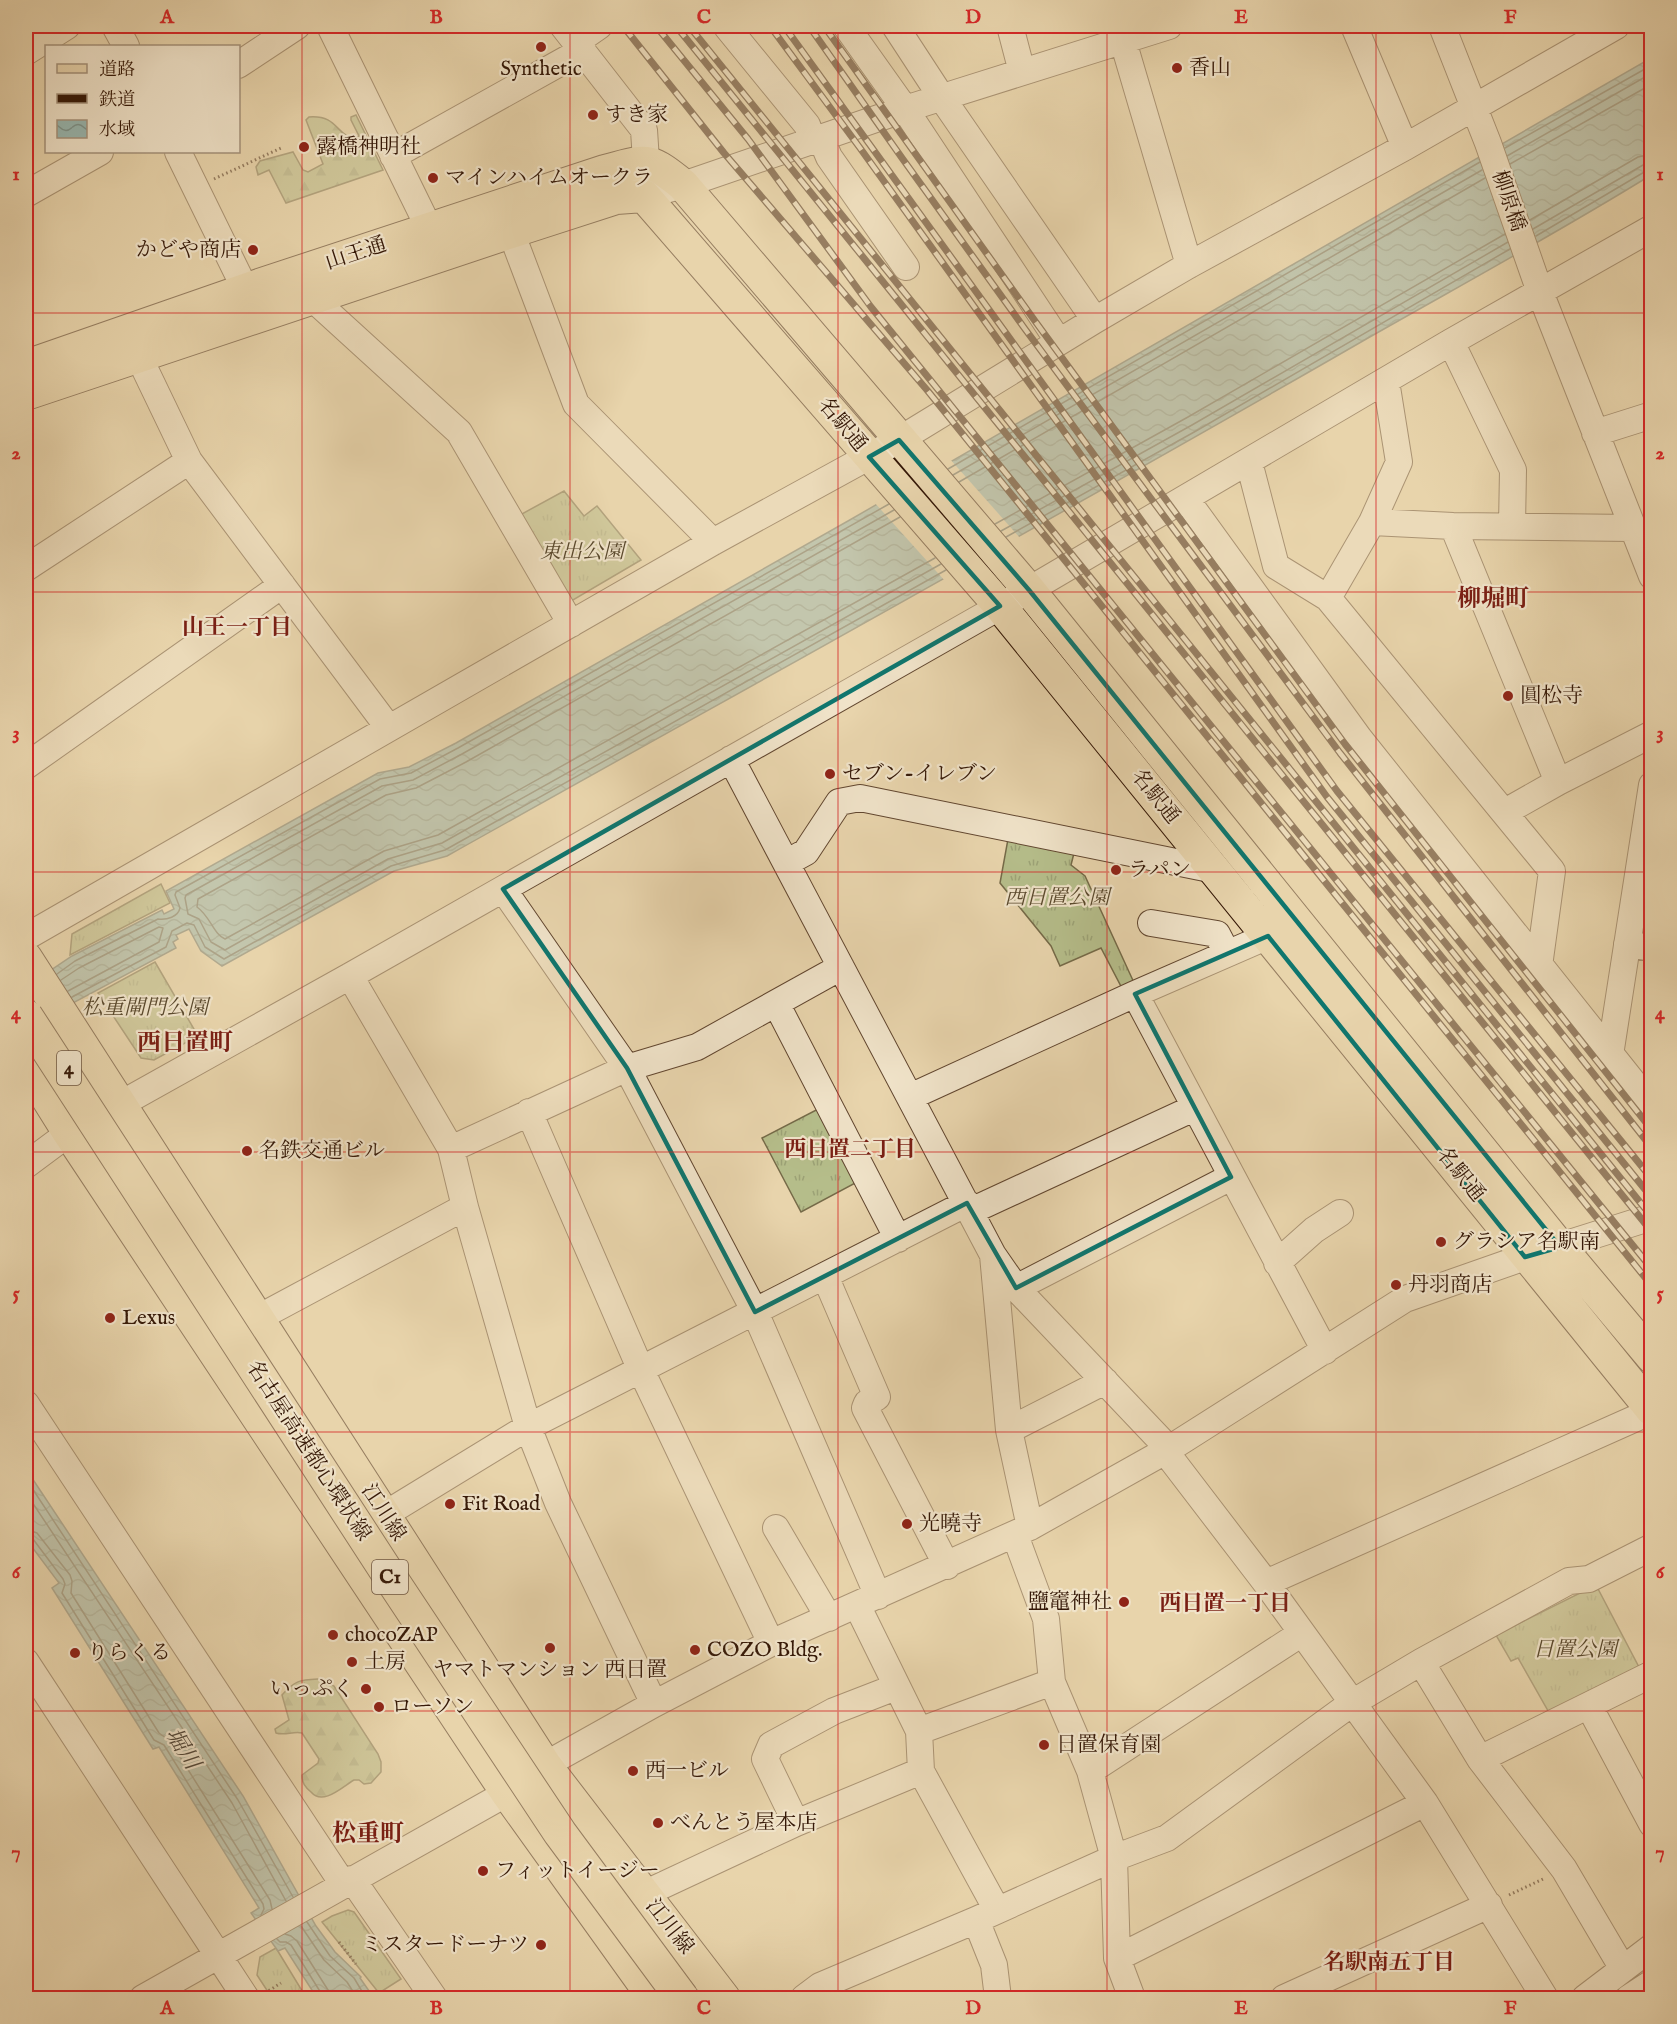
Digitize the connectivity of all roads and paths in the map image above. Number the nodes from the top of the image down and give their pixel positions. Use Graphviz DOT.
graph roads {
  1 [pos="67,26"];
  2 [pos="115,26"];
  3 [pos="297,26"];
  4 [pos="330,26"];
  5 [pos="598,26"];
  6 [pos="846,26"];
  7 [pos="895,26"];
  8 [pos="1010,26"];
  9 [pos="1169,26"];
  10 [pos="1354,26"];
  11 [pos="1442,26"];
  12 [pos="1616,26"];
  13 [pos="727,27"];
  14 [pos="574,39"];
  15 [pos="1123,41"];
  16 [pos="125,45"];
  17 [pos="26,52"];
  18 [pos="240,64"];
  19 [pos="1022,72"];
  20 [pos="942,98"];
  21 [pos="1474,108"];
  22 [pos="905,109"];
  23 [pos="817,139"];
  24 [pos="1405,147"];
  25 [pos="281,148"];
  26 [pos="98,153"];
  27 [pos="178,153"];
  28 [pos="393,156"];
  29 [pos="646,161"];
  30 [pos="683,185"];
  31 [pos="195,188"];
  32 [pos="26,194"];
  33 [pos="644,196"];
  34 [pos="1652,228"];
  35 [pos="430,230"];
  36 [pos="511,232"];
  37 [pos="1190,265"];
  38 [pos="906,267"];
  39 [pos="1540,292"];
  40 [pos="312,298"];
  41 [pos="252,302"];
  42 [pos="1095,320"];
  43 [pos="1059,342"];
  44 [pos="1451,342"];
  45 [pos="140,357"];
  46 [pos="26,366"];
  47 [pos="1386,381"];
  48 [pos="26,394"];
  49 [pos="1652,415"];
  50 [pos="1595,433"];
  51 [pos="899,440"];
  52 [pos="869,457"];
  53 [pos="189,461"];
  54 [pos="1249,462"];
  55 [pos="1186,499"];
  56 [pos="1638,520"];
  57 [pos="1371,522"];
  58 [pos="1453,525"];
  59 [pos="1512,526"];
  60 [pos="713,542"];
  61 [pos="26,568"];
  62 [pos="1652,576"];
  63 [pos="282,585"];
  64 [pos="1029,590"];
  65 [pos="1328,598"];
  66 [pos="1000,606"];
  67 [pos="571,624"];
  68 [pos="388,727"];
  69 [pos="1652,734"];
  70 [pos="731,759"];
  71 [pos="26,766"];
  72 [pos="1558,782"];
  73 [pos="1652,785"];
  74 [pos="1505,812"];
  75 [pos="786,862"];
  76 [pos="1215,870"];
  77 [pos="503,889"];
  78 [pos="1151,923"];
  79 [pos="1268,936"];
  80 [pos="26,937"];
  81 [pos="1639,946"];
  82 [pos="1227,954"];
  83 [pos="1539,966"];
  84 [pos="841,967"];
  85 [pos="28,972"];
  86 [pos="350,976"];
  87 [pos="1135,994"];
  88 [pos="776,1004"];
  89 [pos="26,1016"];
  90 [pos="1610,1055"];
  91 [pos="26,1064"];
  92 [pos="627,1068"];
  93 [pos="910,1097"];
  94 [pos="119,1105"];
  95 [pos="1652,1106"];
  96 [pos="1194,1108"];
  97 [pos="529,1112"];
  98 [pos="69,1133"];
  99 [pos="112,1146"];
  100 [pos="451,1149"];
  101 [pos="26,1165"];
  102 [pos="1231,1177"];
  103 [pos="465,1207"];
  104 [pos="969,1207"];
  105 [pos="1340,1213"];
  106 [pos="1652,1217"];
  107 [pos="898,1239"];
  108 [pos="1560,1247"];
  109 [pos="993,1255"];
  110 [pos="1526,1257"];
  111 [pos="1277,1263"];
  112 [pos="825,1276"];
  113 [pos="1016,1288"];
  114 [pos="756,1312"];
  115 [pos="258,1318"];
  116 [pos="1324,1351"];
  117 [pos="1652,1357"];
  118 [pos="640,1368"];
  119 [pos="1105,1381"];
  120 [pos="26,1404"];
  121 [pos="1652,1410"];
  122 [pos="528,1427"];
  123 [pos="1009,1430"];
  124 [pos="1167,1450"];
  125 [pos="384,1515"];
  126 [pos="776,1528"];
  127 [pos="1023,1531"];
  128 [pos="1652,1547"];
  129 [pos="947,1566"];
  130 [pos="1266,1583"];
  131 [pos="867,1601"];
  132 [pos="829,1618"];
  133 [pos="1302,1634"];
  134 [pos="771,1643"];
  135 [pos="26,1662"];
  136 [pos="1421,1662"];
  137 [pos="1652,1674"];
  138 [pos="1052,1682"];
  139 [pos="896,1687"];
  140 [pos="1352,1702"];
  141 [pos="654,1704"];
  142 [pos="1589,1706"];
  143 [pos="919,1731"];
  144 [pos="1480,1759"];
  145 [pos="545,1765"];
  146 [pos="921,1771"];
  147 [pos="1090,1771"];
  148 [pos="507,1792"];
  149 [pos="1425,1803"];
  150 [pos="796,1823"];
  151 [pos="1652,1824"];
  152 [pos="1114,1858"];
  153 [pos="1564,1869"];
  154 [pos="348,1882"];
  155 [pos="644,1894"];
  156 [pos="1489,1905"];
  157 [pos="986,1915"];
  158 [pos="339,1942"];
  159 [pos="1652,1947"];
  160 [pos="219,1955"];
  161 [pos="1117,1958"];
  162 [pos="356,1964"];
  163 [pos="281,1983"];
  164 [pos="1616,1983"];
  165 [pos="1652,1983"];
  166 [pos="257,1995"];
  167 [pos="1292,1997"];
  168 [pos="143,1998"];
  169 [pos="434,1998"];
  170 [pos="654,1998"];
  171 [pos="682,1998"];
  172 [pos="724,1998"];
  173 [pos="804,1998"];
  174 [pos="998,1998"];
  175 [pos="1132,1998"];
  176 [pos="1545,1998"];
  177 [pos="1585,1998"];
  178 [pos="1629,1998"];
  1 -- 17 [label="street"];
  2 -- 16 [label="street"];
  3 -- 18 [label="street"];
  4 -- 28 [label="street"];
  5 -- 14 [label="street"];
  6 -- 22 [label="street"];
  7 -- 20 [label="street"];
  8 -- 19 [label="street"];
  9 -- 15 [label="street"];
  10 -- 24 [label="street"];
  11 -- 21 [label="street, 柳原橋"];
  12 -- 21 [label="street"];
  13 -- 23 [label="street"];
  14 -- 28 [label="street"];
  14 -- 29 [label="street"];
  15 -- 19 [label="street"];
  15 -- 37 [label="street"];
  19 -- 20 [label="street"];
  20 -- 22 [label="street"];
  20 -- 42 [label="street"];
  21 -- 24 [label="street"];
  21 -- 39 [label="street, 柳原橋"];
  22 -- 23 [label="street"];
  22 -- 43 [label="street"];
  23 -- 30 [label="street"];
  23 -- 38 [label="street"];
  24 -- 37 [label="street"];
  25 -- 31 [label="path"];
  26 -- 32 [label="street"];
  27 -- 31 [label="street"];
  28 -- 35 [label="street"];
  29 -- 30 [label="main road"];
  29 -- 33 [label="street"];
  29 -- 35 [label="main road, 山王通"];
  30 -- 33 [label="street"];
  30 -- 51 [label="main road, 名駅通"];
  31 -- 41 [label="street"];
  33 -- 36 [label="main road, 山王通"];
  33 -- 52 [label="main road, 名駅通"];
  34 -- 39 [label="street"];
  35 -- 41 [label="main road, 山王通"];
  36 -- 40 [label="main road, 山王通"];
  36 -- 60 [label="street"];
  37 -- 42 [label="street"];
  39 -- 44 [label="street"];
  39 -- 50 [label="street, 柳原橋"];
  40 -- 41 [label="main road, 山王通"];
  40 -- 67 [label="street"];
  41 -- 45 [label="main road, 山王通"];
  41 -- 46 [label="main road, 山王通"];
  42 -- 43 [label="street"];
  43 -- 51 [label="street"];
  44 -- 47 [label="street"];
  44 -- 59 [label="street"];
  45 -- 48 [label="main road, 山王通"];
  45 -- 53 [label="street"];
  47 -- 54 [label="street"];
  47 -- 57 [label="street"];
  49 -- 50 [label="street"];
  50 -- 56 [label="street, 柳原橋"];
  51 -- 52 [label="street"];
  51 -- 64 [label="main road, 名駅通"];
  52 -- 60 [label="street"];
  52 -- 66 [label="main road, 名駅通"];
  53 -- 61 [label="street"];
  53 -- 63 [label="street"];
  54 -- 55 [label="street"];
  54 -- 65 [label="street"];
  55 -- 64 [label="street"];
  55 -- 83 [label="street"];
  56 -- 59 [label="street"];
  56 -- 62 [label="street, 柳原橋"];
  57 -- 58 [label="street"];
  57 -- 65 [label="street"];
  58 -- 59 [label="street"];
  58 -- 72 [label="street"];
  60 -- 67 [label="street"];
  63 -- 68 [label="street"];
  63 -- 71 [label="street"];
  64 -- 66 [label="street"];
  64 -- 108 [label="main road, 名駅通"];
  65 -- 74 [label="street"];
  66 -- 70 [label="street"];
  66 -- 76 [label="main road, 名駅通"];
  67 -- 68 [label="street"];
  68 -- 80 [label="street"];
  69 -- 72 [label="street"];
  70 -- 75 [label="street"];
  70 -- 77 [label="street"];
  72 -- 74 [label="street"];
  73 -- 81 [label="street"];
  74 -- 83 [label="street"];
  75 -- 76 [label="street"];
  75 -- 84 [label="street"];
  76 -- 79 [label="main road, 名駅通"];
  77 -- 86 [label="street"];
  77 -- 92 [label="street"];
  78 -- 82 [label="street"];
  79 -- 82 [label="street"];
  79 -- 110 [label="main road, 名駅通"];
  81 -- 90 [label="street"];
  82 -- 87 [label="street"];
  83 -- 90 [label="street"];
  84 -- 88 [label="street"];
  84 -- 93 [label="street"];
  85 -- 94 [label="main road, 江川線"];
  85 -- 99 [label="highway, 4, bridge"];
  86 -- 94 [label="street"];
  86 -- 100 [label="street"];
  87 -- 93 [label="street"];
  87 -- 96 [label="street"];
  88 -- 92 [label="street"];
  88 -- 107 [label="street"];
  89 -- 99 [label="highway, 名古屋高速都心環状線 / C1, bridge"];
  90 -- 95 [label="street"];
  91 -- 98 [label="main road"];
  92 -- 97 [label="street"];
  92 -- 114 [label="street"];
  93 -- 104 [label="street"];
  94 -- 98 [label="street"];
  94 -- 115 [label="main road, 江川線"];
  96 -- 102 [label="street"];
  96 -- 104 [label="street"];
  97 -- 100 [label="street"];
  97 -- 118 [label="street"];
  98 -- 101 [label="street"];
  98 -- 148 [label="main road"];
  99 -- 171 [label="highway, 名古屋高速都心環状線 / C1, bridge"];
  100 -- 103 [label="street"];
  102 -- 111 [label="street"];
  102 -- 113 [label="street"];
  103 -- 115 [label="street"];
  103 -- 122 [label="street"];
  104 -- 107 [label="street"];
  104 -- 109 [label="street"];
  105 -- 111 [label="street"];
  106 -- 108 [label="street"];
  107 -- 112 [label="street"];
  108 -- 110 [label="street"];
  108 -- 117 [label="main road, 名駅通"];
  109 -- 113 [label="street"];
  109 -- 123 [label="street"];
  110 -- 116 [label="street"];
  110 -- 121 [label="main road, 名駅通"];
  111 -- 116 [label="street"];
  112 -- 114 [label="street"];
  112 -- 129 [label="street"];
  113 -- 119 [label="street"];
  114 -- 118 [label="street"];
  114 -- 131 [label="street"];
  115 -- 125 [label="main road, 江川線"];
  116 -- 124 [label="street"];
  118 -- 122 [label="street"];
  118 -- 134 [label="street"];
  119 -- 123 [label="street"];
  119 -- 124 [label="street"];
  120 -- 154 [label="street"];
  121 -- 130 [label="street"];
  122 -- 125 [label="street"];
  122 -- 141 [label="street"];
  123 -- 127 [label="street"];
  124 -- 127 [label="street"];
  124 -- 130 [label="street"];
  125 -- 145 [label="main road, 江川線"];
  126 -- 132 [label="street"];
  127 -- 129 [label="street"];
  127 -- 138 [label="street"];
  128 -- 136 [label="street"];
  129 -- 131 [label="street"];
  130 -- 133 [label="street"];
  131 -- 132 [label="street"];
  131 -- 139 [label="street"];
  132 -- 134 [label="street"];
  133 -- 140 [label="street"];
  133 -- 147 [label="street"];
  134 -- 141 [label="street"];
  135 -- 160 [label="street"];
  136 -- 140 [label="street"];
  136 -- 144 [label="street"];
  137 -- 142 [label="street"];
  138 -- 143 [label="street"];
  138 -- 147 [label="street"];
  139 -- 143 [label="street"];
  139 -- 150 [label="street"];
  140 -- 149 [label="street"];
  140 -- 152 [label="street"];
  141 -- 145 [label="street"];
  142 -- 144 [label="street"];
  142 -- 151 [label="street"];
  143 -- 146 [label="street"];
  144 -- 153 [label="street"];
  145 -- 148 [label="street"];
  145 -- 155 [label="main road, 江川線"];
  146 -- 150 [label="street"];
  146 -- 157 [label="street"];
  147 -- 152 [label="street"];
  148 -- 154 [label="street"];
  148 -- 170 [label="main road"];
  149 -- 156 [label="street"];
  149 -- 161 [label="street"];
  150 -- 155 [label="street"];
  152 -- 157 [label="street"];
  152 -- 161 [label="street"];
  153 -- 156 [label="path"];
  153 -- 164 [label="street"];
  154 -- 160 [label="street"];
  154 -- 169 [label="street"];
  155 -- 172 [label="main road, 江川線"];
  156 -- 167 [label="street"];
  156 -- 176 [label="street"];
  157 -- 173 [label="street"];
  157 -- 174 [label="street"];
  158 -- 162 [label="path"];
  159 -- 164 [label="street"];
  160 -- 166 [label="street"];
  160 -- 168 [label="street"];
  161 -- 175 [label="street"];
  163 -- 166 [label="path"];
  164 -- 177 [label="street"];
  165 -- 178 [label="street"];
}
